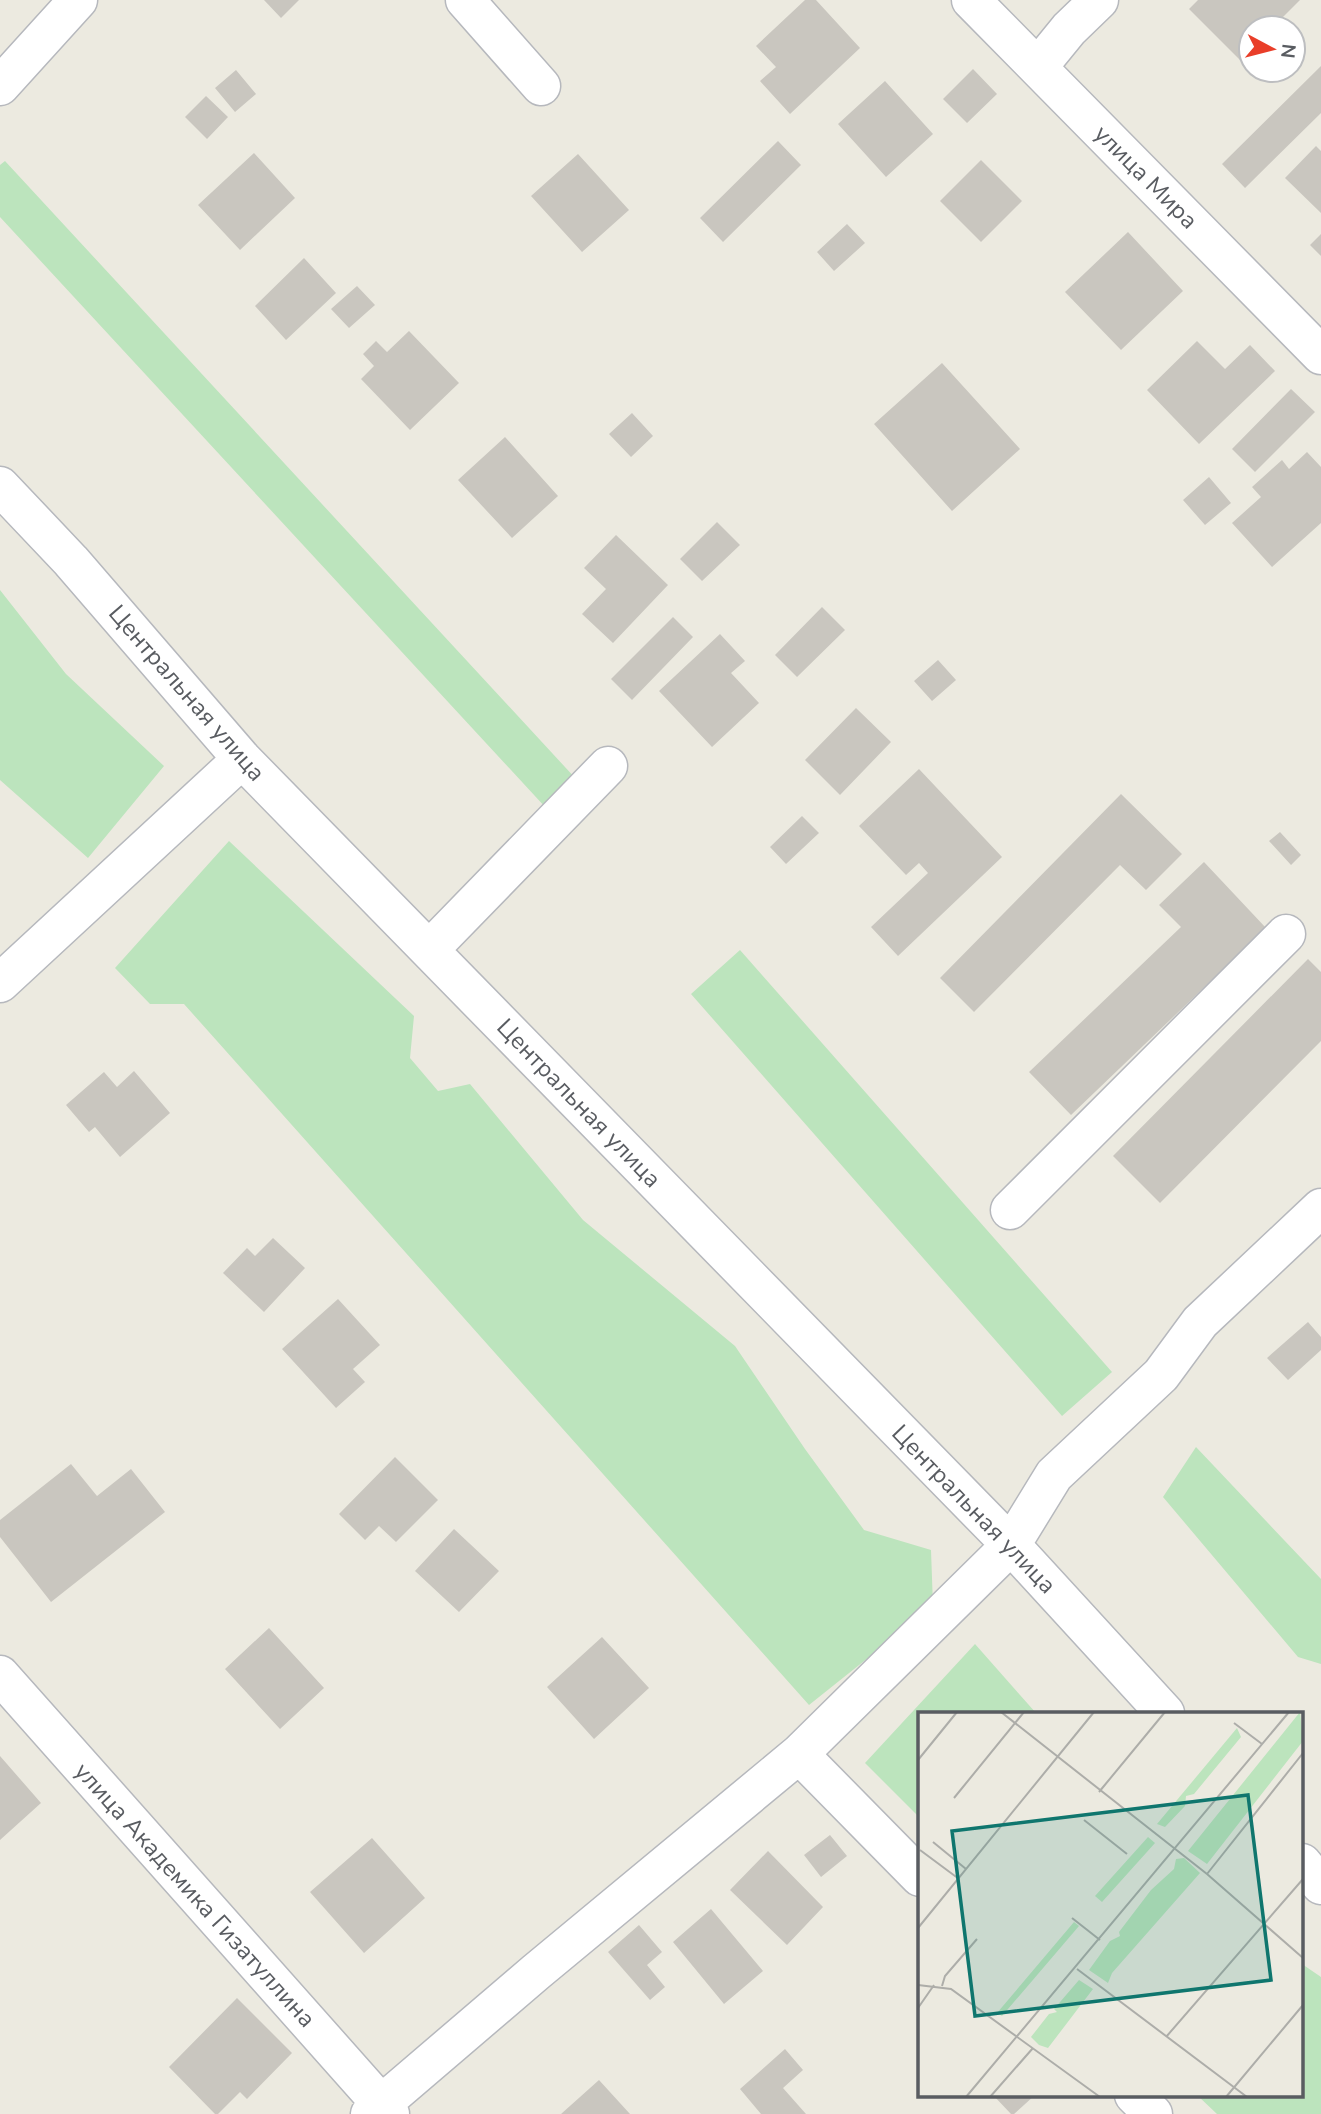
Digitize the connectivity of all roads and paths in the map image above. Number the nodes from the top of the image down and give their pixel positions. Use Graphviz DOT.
graph roads {
  1 [pos="78,0"];
  2 [pos="466,0"];
  3 [pos="1099,0"];
  4 [pos="977,2"];
  5 [pos="1038,67"];
  6 [pos="0,86"];
  7 [pos="541,86"];
  8 [pos="1321,355"];
  9 [pos="0,486"];
  10 [pos="242,759"];
  11 [pos="608,766"];
  12 [pos="1286,934"];
  13 [pos="429,950"];
  14 [pos="0,983"];
  15 [pos="1321,1208"];
  16 [pos="1010,1210"];
  17 [pos="1011,1545"];
  18 [pos="0,1675"];
  19 [pos="1164,1712"];
  20 [pos="799,1754"];
  21 [pos="1304,1865"];
  22 [pos="918,1875"];
  23 [pos="1321,1885"];
  24 [pos="1135,2096"];
  25 [pos="380,2111"];
  26 [pos="1153,2114"];
  1 -- 6 [label="street"];
  2 -- 7 [label="street"];
  3 -- 5 [label="street"];
  4 -- 5 [label="street, улица Мира"];
  5 -- 8 [label="street, улица Мира"];
  9 -- 10 [label="street, Центральная улица"];
  10 -- 13 [label="street, Центральная улица"];
  10 -- 14 [label="street"];
  11 -- 13 [label="street"];
  12 -- 16 [label="street"];
  13 -- 17 [label="street, Центральная улица"];
  15 -- 17 [label="street"];
  17 -- 19 [label="street, Центральная улица"];
  17 -- 20 [label="street"];
  18 -- 25 [label="street, улица Академика Гизатуллина"];
  20 -- 22 [label="street"];
  20 -- 25 [label="street"];
  21 -- 23 [label="street"];
  24 -- 26 [label="street"];
}
